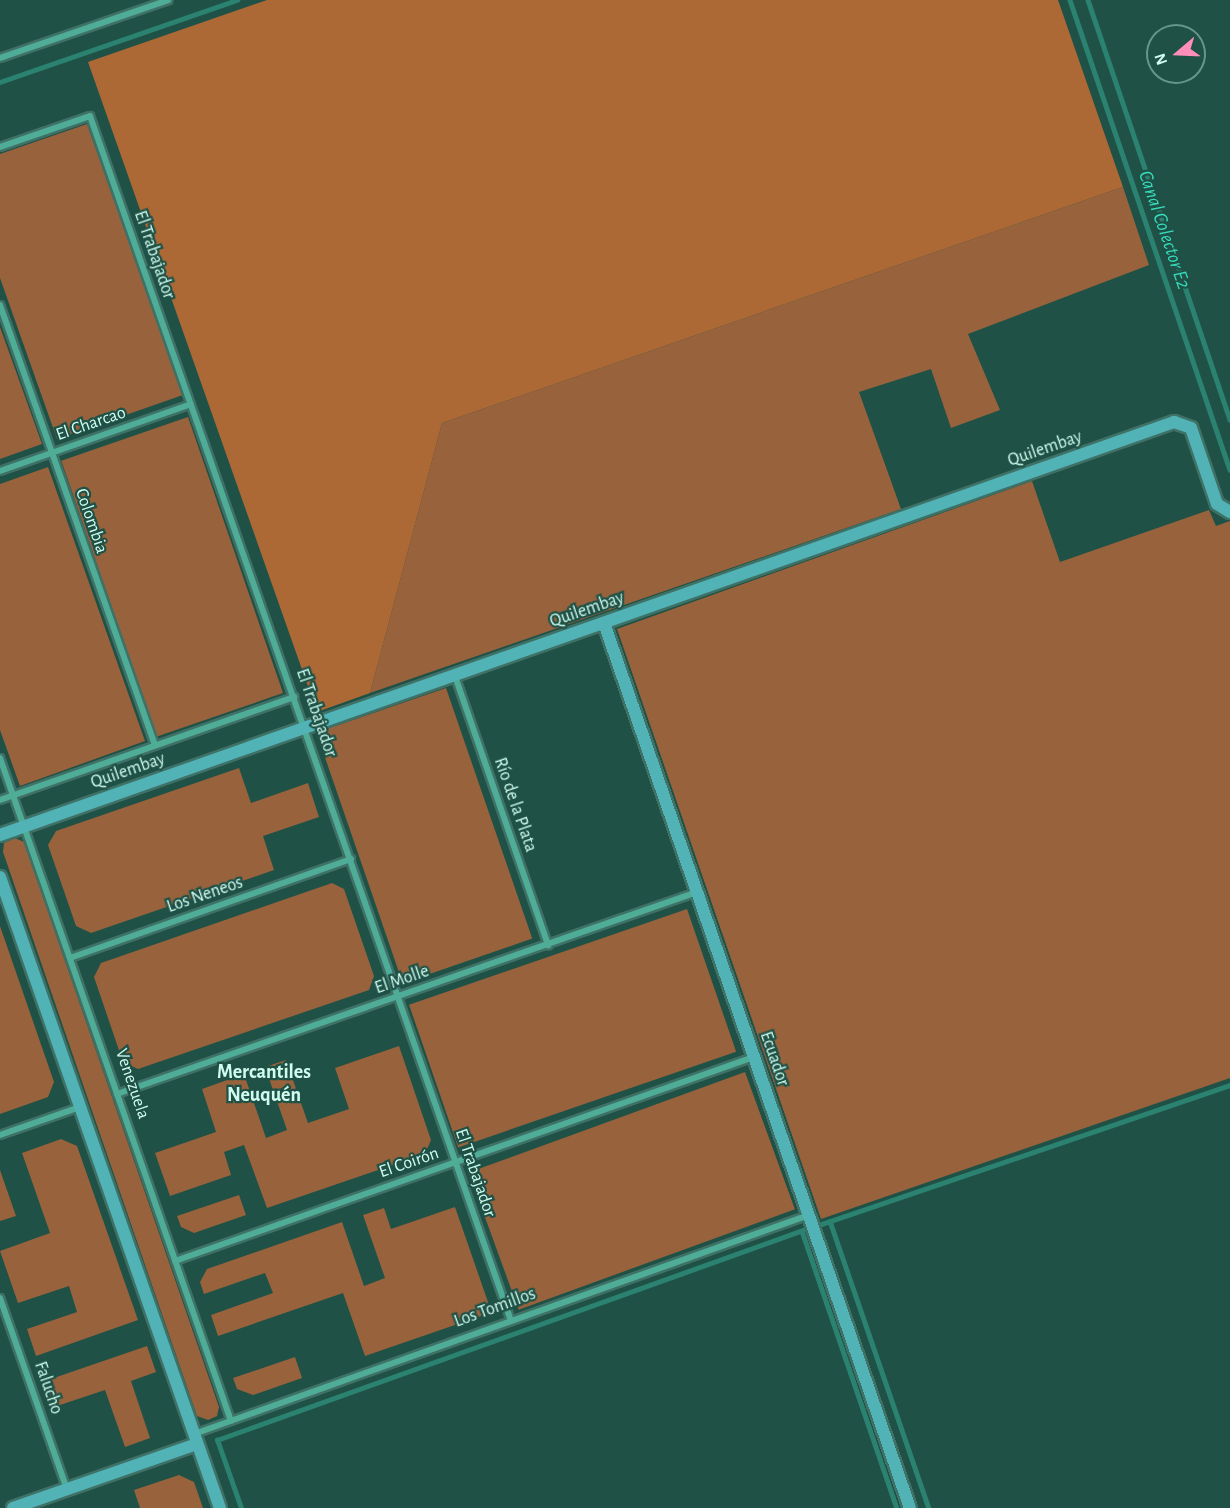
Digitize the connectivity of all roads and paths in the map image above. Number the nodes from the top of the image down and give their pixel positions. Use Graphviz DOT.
graph roads {
  1 [pos="168,0"];
  2 [pos="0,58"];
  3 [pos="0,147"];
  4 [pos="0,306"];
  5 [pos="191,404"];
  6 [pos="52,453"];
  7 [pos="0,471"];
  8 [pos="1227,512"];
  9 [pos="604,623"];
  10 [pos="454,675"];
  11 [pos="294,697"];
  12 [pos="305,728"];
  13 [pos="155,746"];
  14 [pos="0,758"];
  15 [pos="13,796"];
  16 [pos="0,800"];
  17 [pos="24,826"];
  18 [pos="0,835"];
  19 [pos="351,860"];
  20 [pos="0,877"];
  21 [pos="697,892"];
  22 [pos="548,945"];
  23 [pos="69,958"];
  24 [pos="399,998"];
  25 [pos="754,1056"];
  26 [pos="117,1094"];
  27 [pos="80,1107"];
  28 [pos="0,1135"];
  29 [pos="456,1163"];
  30 [pos="809,1215"];
  31 [pos="175,1261"];
  32 [pos="0,1298"];
  33 [pos="511,1322"];
  34 [pos="231,1421"];
  35 [pos="196,1439"];
  36 [pos="67,1489"];
  37 [pos="13,1508"];
  38 [pos="220,1508"];
  39 [pos="910,1508"];
  1 -- 2 [label="street"];
  3 -- 5 [label="street, El Trabajador"];
  4 -- 6 [label="street, Colombia"];
  5 -- 6 [label="street, El Charcao"];
  5 -- 11 [label="street, El Trabajador"];
  6 -- 7 [label="street, El Charcao"];
  6 -- 13 [label="street, Colombia"];
  8 -- 9 [label="street, Quilembay"];
  9 -- 10 [label="street, Quilembay"];
  9 -- 21 [label="street, Ecuador"];
  10 -- 12 [label="street, Quilembay"];
  10 -- 22 [label="street, Río de la Plata"];
  11 -- 12 [label="street, El Trabajador"];
  11 -- 13 [label="street, Quilembay"];
  12 -- 17 [label="street, Quilembay"];
  12 -- 19 [label="street, El Trabajador"];
  13 -- 15 [label="street, Quilembay"];
  14 -- 15 [label="street, Venezuela"];
  15 -- 16 [label="street, Quilembay"];
  15 -- 17 [label="street, Venezuela"];
  17 -- 18 [label="street, Quilembay"];
  17 -- 23 [label="street, Venezuela"];
  19 -- 23 [label="street, Los Neneos"];
  19 -- 24 [label="street, El Trabajador"];
  20 -- 27 [label="street"];
  21 -- 22 [label="street, El Molle"];
  21 -- 25 [label="street, Ecuador"];
  22 -- 24 [label="street, El Molle"];
  23 -- 26 [label="street, Venezuela"];
  24 -- 26 [label="street, El Molle"];
  24 -- 29 [label="street, El Trabajador"];
  25 -- 29 [label="street, El Coirón"];
  25 -- 30 [label="street, Ecuador"];
  26 -- 31 [label="street, Venezuela"];
  27 -- 28 [label="street"];
  27 -- 35 [label="street"];
  29 -- 31 [label="street, El Coirón"];
  29 -- 33 [label="street, El Trabajador"];
  30 -- 33 [label="street, Los Tomillos"];
  30 -- 39 [label="street, Ecuador"];
  31 -- 34 [label="street, Venezuela"];
  32 -- 36 [label="street, Falucho"];
  33 -- 34 [label="street, Los Tomillos"];
  34 -- 35 [label="street, Los Tomillos"];
  35 -- 36 [label="street, Los Tomillos"];
  35 -- 38 [label="street"];
  36 -- 37 [label="street, Los Tomillos"];
}
